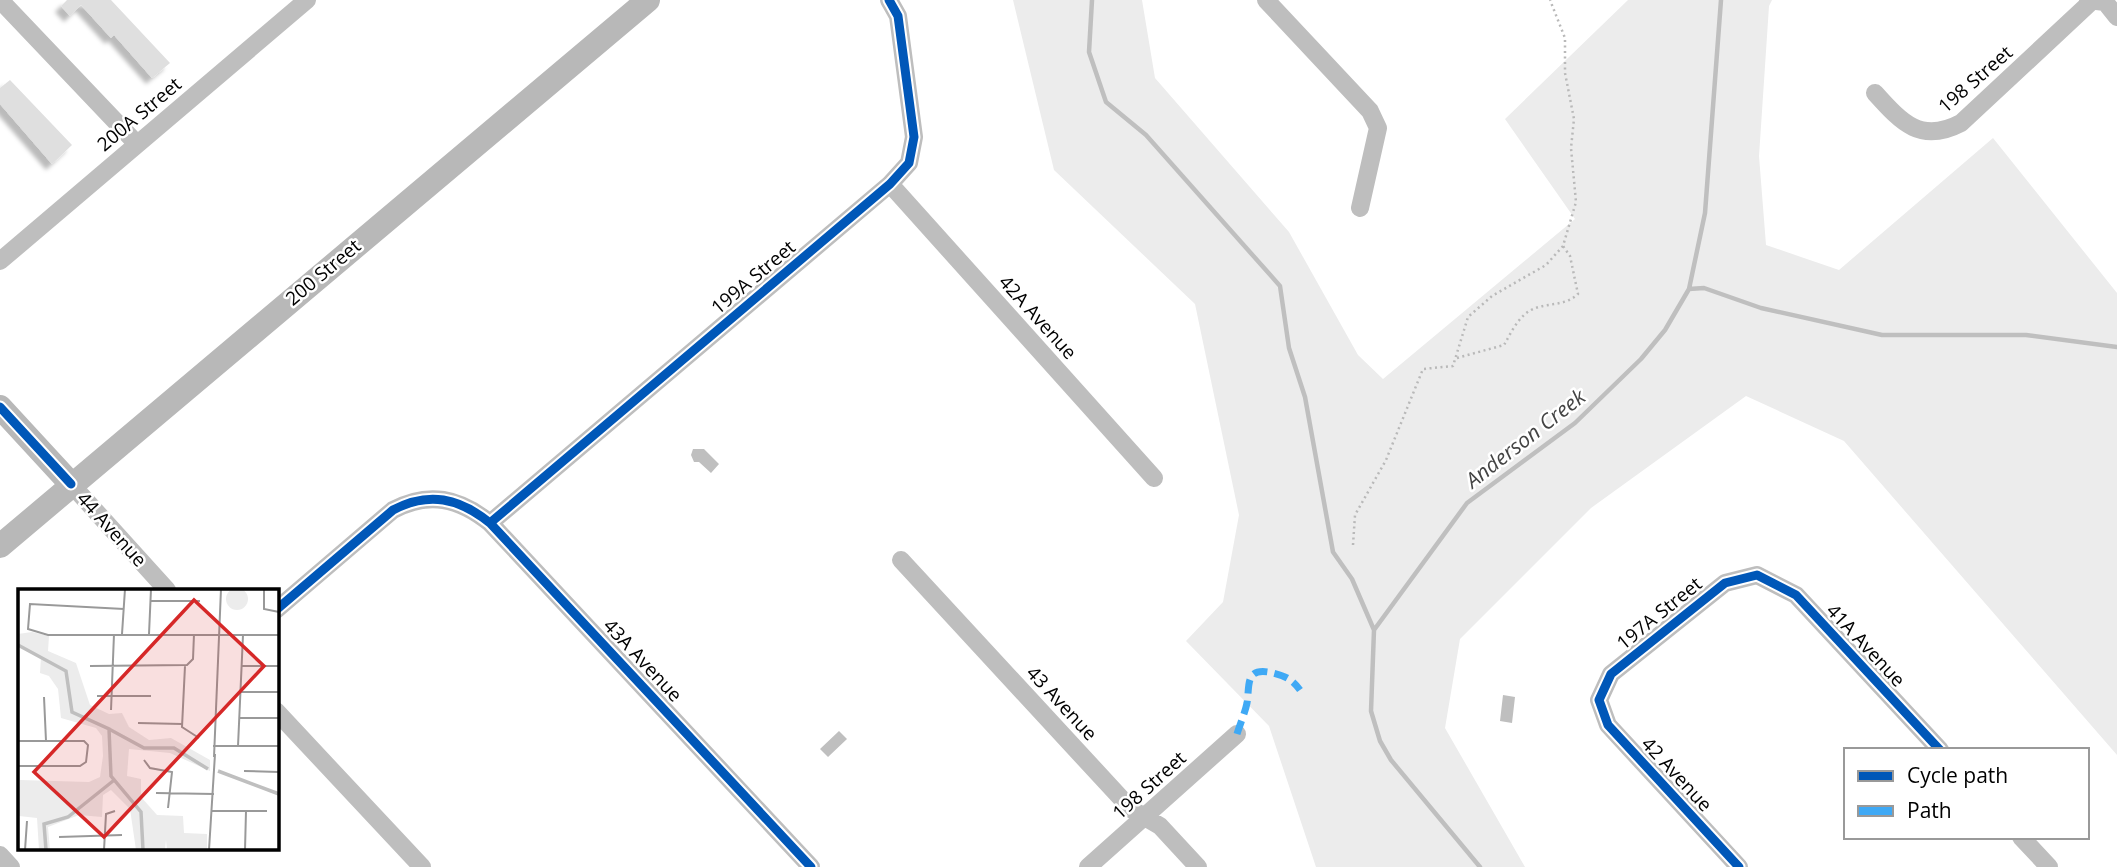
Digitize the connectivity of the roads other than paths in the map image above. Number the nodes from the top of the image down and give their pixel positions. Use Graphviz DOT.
graph roads {
  1 [pos="0,0"];
  2 [pos="307,0"];
  3 [pos="648,0"];
  4 [pos="889,0"];
  5 [pos="1266,0"];
  6 [pos="2091,0"];
  7 [pos="2117,17"];
  8 [pos="1875,93"];
  9 [pos="137,144"];
  10 [pos="890,184"];
  11 [pos="1360,208"];
  12 [pos="0,261"];
  13 [pos="0,407"];
  14 [pos="1154,478"];
  15 [pos="71,484"];
  16 [pos="490,523"];
  17 [pos="0,546"];
  18 [pos="901,560"];
  19 [pos="1758,575"];
  20 [pos="166,589"];
  21 [pos="278,608"];
  22 [pos="1599,700"];
  23 [pos="278,713"];
  24 [pos="1237,734"];
  25 [pos="1938,748"];
  26 [pos="1145,817"];
  27 [pos="2023,839"];
  28 [pos="0,855"];
  29 [pos="11,867"];
  30 [pos="422,867"];
  31 [pos="811,867"];
  32 [pos="1087,867"];
  33 [pos="1198,867"];
  34 [pos="1739,867"];
  35 [pos="2049,867"];
  1 -- 9 [label="street"];
  2 -- 9 [label="street, 200A Street"];
  3 -- 15 [label="main road, 200 Street"];
  4 -- 10 [label="street, 199A Street"];
  5 -- 11 [label="street"];
  6 -- 7 [label="street"];
  6 -- 8 [label="street, 198 Street"];
  9 -- 12 [label="street, 200A Street"];
  10 -- 14 [label="street, 42A Avenue"];
  10 -- 16 [label="street, 199A Street"];
  13 -- 15 [label="main road, 44 Avenue"];
  15 -- 17 [label="main road, 200 Street"];
  15 -- 20 [label="street, 44 Avenue"];
  16 -- 21 [label="street, 43A Avenue"];
  16 -- 31 [label="street, 43A Avenue"];
  18 -- 26 [label="street, 43 Avenue"];
  19 -- 22 [label="street, 197A Street"];
  19 -- 25 [label="street, 41A Avenue"];
  22 -- 34 [label="street, 42 Avenue"];
  23 -- 30 [label="street"];
  24 -- 26 [label="street, 198 Street"];
  26 -- 32 [label="street, 198 Street"];
  26 -- 33 [label="street, 43 Avenue"];
  27 -- 35 [label="street"];
  28 -- 29 [label="street"];
}
